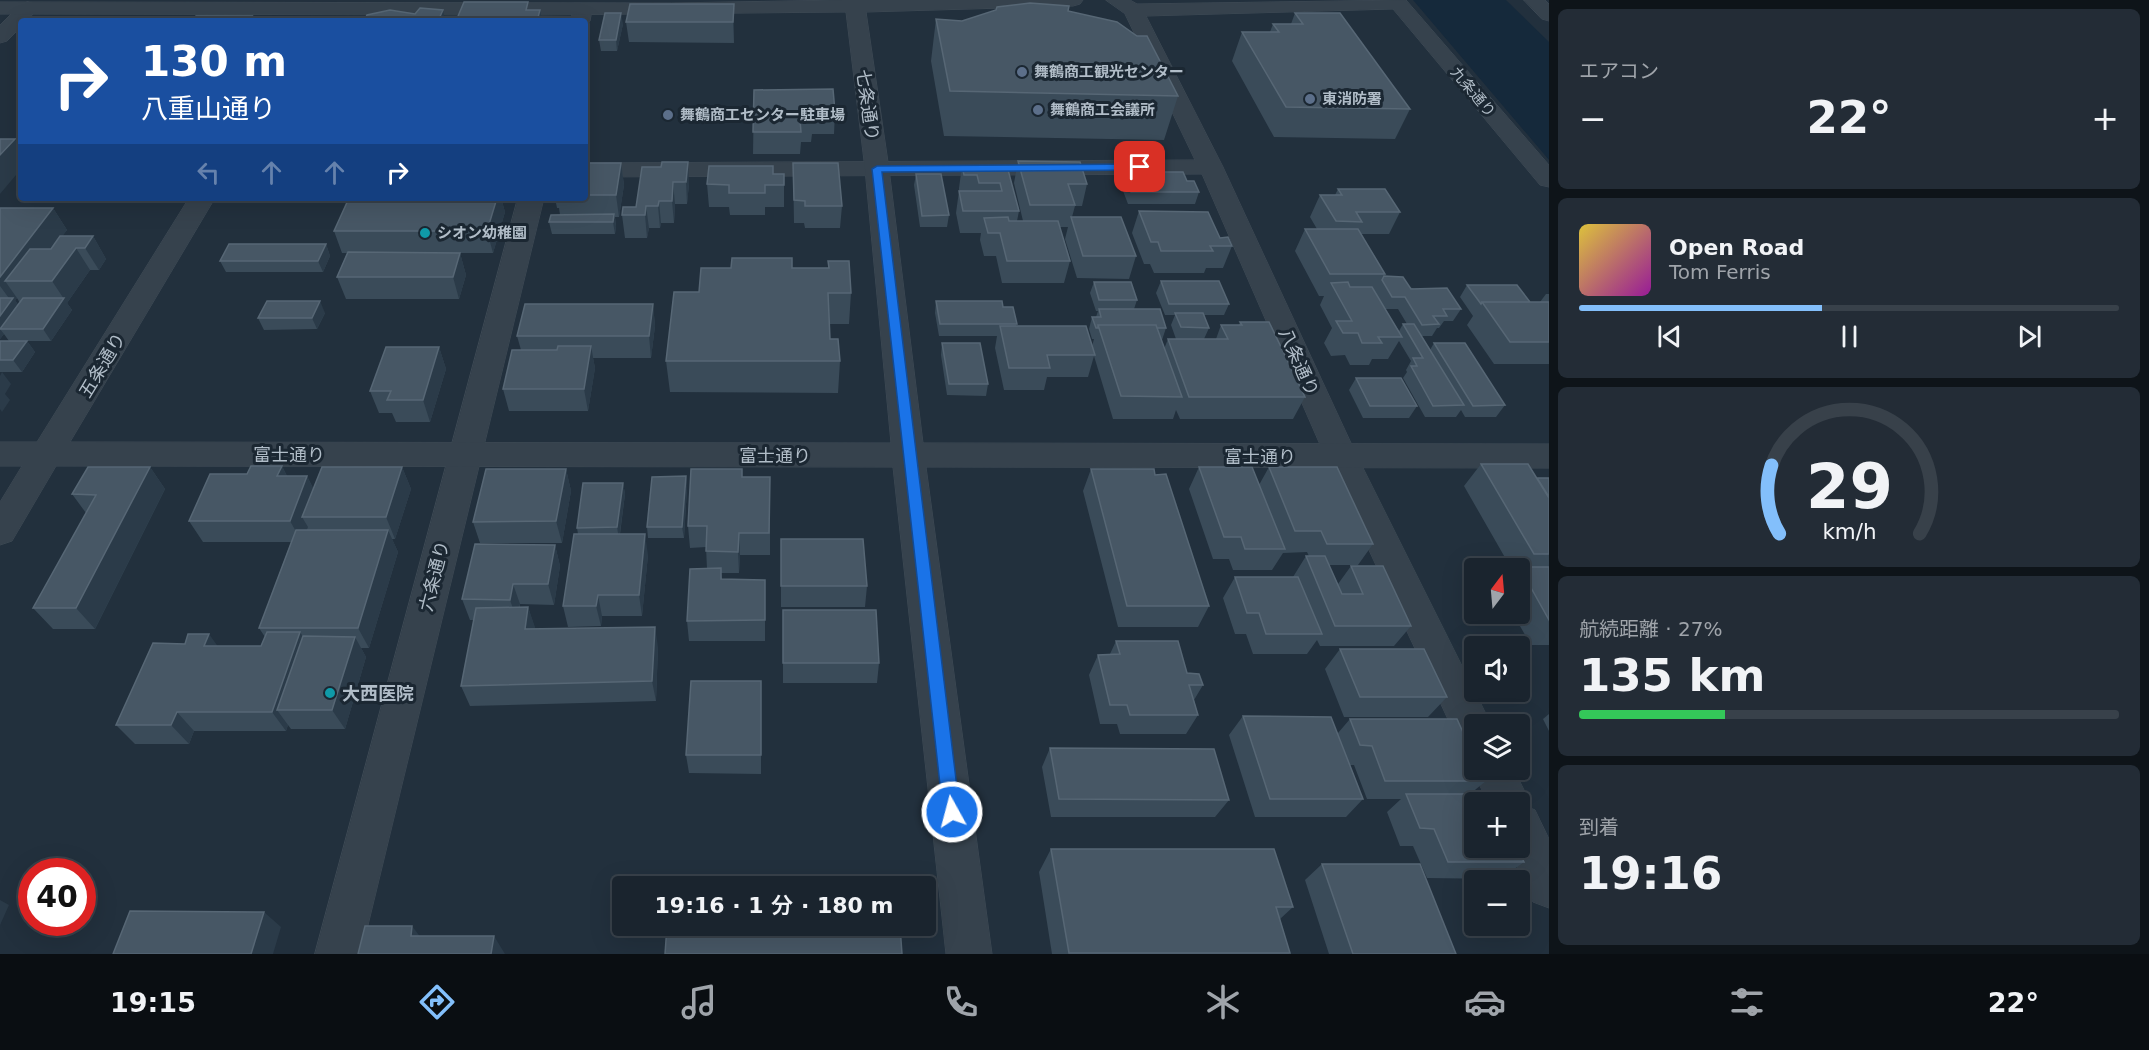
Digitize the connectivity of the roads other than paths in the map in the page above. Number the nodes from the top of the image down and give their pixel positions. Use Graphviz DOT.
graph roads {
  1 [pos="1073,0"];
  2 [pos="1534,0"];
  3 [pos="855,3"];
  4 [pos="1124,5"];
  5 [pos="28,8"];
  6 [pos="0,9"];
  7 [pos="313,14"];
  8 [pos="581,15"];
  9 [pos="1549,15"];
  10 [pos="18,18"];
  11 [pos="18,18"];
  12 [pos="0,37"];
  13 [pos="1211,167"];
  14 [pos="877,169"];
  15 [pos="588,170"];
  16 [pos="1549,180"];
  17 [pos="200,201"];
  18 [pos="530,201"];
  19 [pos="0,454"];
  20 [pos="48,454"];
  21 [pos="465,455"];
  22 [pos="908,455"];
  23 [pos="1341,456"];
  24 [pos="1549,456"];
  25 [pos="0,531"];
  26 [pos="1465,714"];
  27 [pos="1530,846"];
  28 [pos="1549,886"];
  29 [pos="338,954"];
  30 [pos="969,954"];
  1 -- 3 [label="street"];
  2 -- 9 [label="street"];
  3 -- 8 [label="street"];
  3 -- 14 [label="street, 七条通り"];
  4 -- 13 [label="street, 八条通り"];
  4 -- 16 [label="street, 九条通り"];
  5 -- 6 [label="street"];
  5 -- 7 [label="street"];
  5 -- 11 [label="street"];
  7 -- 8 [label="street"];
  10 -- 12 [label="street"];
  13 -- 14 [label="street"];
  13 -- 23 [label="street, 八条通り"];
  14 -- 15 [label="street"];
  14 -- 22 [label="street, 七条通り"];
  17 -- 20 [label="street, 五条通り"];
  18 -- 21 [label="street, 六条通り"];
  19 -- 20 [label="street, 富士通り"];
  20 -- 21 [label="street, 富士通り"];
  20 -- 25 [label="street, 五条通り"];
  21 -- 22 [label="street, 富士通り"];
  21 -- 29 [label="street, 六条通り"];
  22 -- 23 [label="street, 富士通り"];
  22 -- 30 [label="street, 七条通り"];
  23 -- 24 [label="street, 富士通り"];
  23 -- 26 [label="street, 八条通り"];
  27 -- 28 [label="street"];
}
